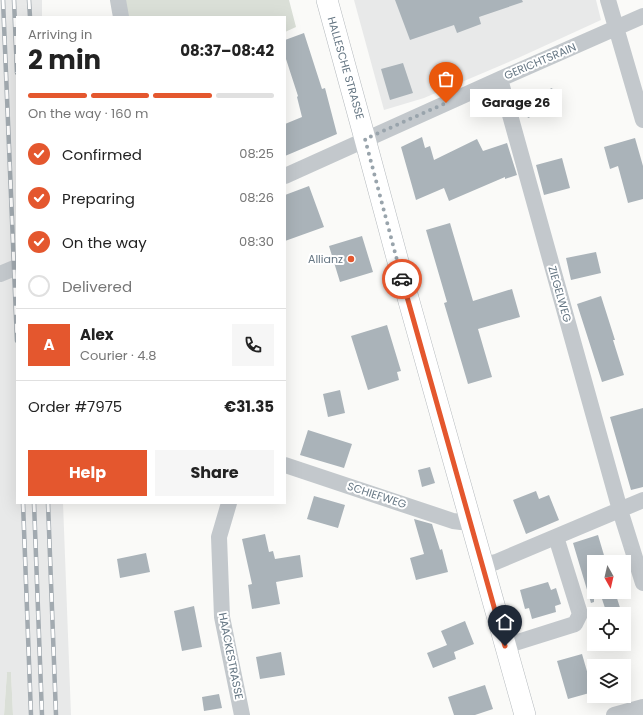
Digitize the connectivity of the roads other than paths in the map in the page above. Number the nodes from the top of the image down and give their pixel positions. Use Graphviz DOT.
graph roads {
  1 [pos="118,0"];
  2 [pos="327,0"];
  3 [pos="608,0"];
  4 [pos="121,16"];
  5 [pos="643,16"];
  6 [pos="615,28"];
  7 [pos="500,79"];
  8 [pos="643,120"];
  9 [pos="365,139"];
  10 [pos="286,176"];
  11 [pos="16,266"];
  12 [pos="0,274"];
  13 [pos="286,465"];
  14 [pos="643,500"];
  15 [pos="229,504"];
  16 [pos="620,510"];
  17 [pos="470,520"];
  18 [pos="556,537"];
  19 [pos="483,566"];
  20 [pos="643,583"];
  21 [pos="505,646"];
  22 [pos="643,707"];
  23 [pos="242,715"];
  24 [pos="525,715"];
  25 [pos="614,715"];
  1 -- 4 [label="street"];
  2 -- 9 [label="main road, HALLESCHE STRASSE"];
  3 -- 6 [label="street"];
  5 -- 6 [label="street, GERICHTSRAIN"];
  6 -- 7 [label="street, GERICHTSRAIN"];
  6 -- 8 [label="street"];
  7 -- 9 [label="street, GERICHTSRAIN"];
  7 -- 16 [label="street, ZIEGELWEG"];
  9 -- 10 [label="street, GERICHTSRAIN"];
  9 -- 17 [label="main road, HALLESCHE STRASSE"];
  11 -- 12 [label="street"];
  13 -- 17 [label="street, SCHIEFWEG"];
  14 -- 16 [label="street"];
  15 -- 23 [label="street, HAACKESTRASSE"];
  16 -- 18 [label="street"];
  16 -- 20 [label="street"];
  17 -- 19 [label="main road, HALLESCHE STRASSE"];
  18 -- 19 [label="street"];
  18 -- 21 [label="street"];
  19 -- 21 [label="main road, HALLESCHE STRASSE"];
  21 -- 24 [label="main road, HALLESCHE STRASSE"];
  22 -- 25 [label="street"];
}
